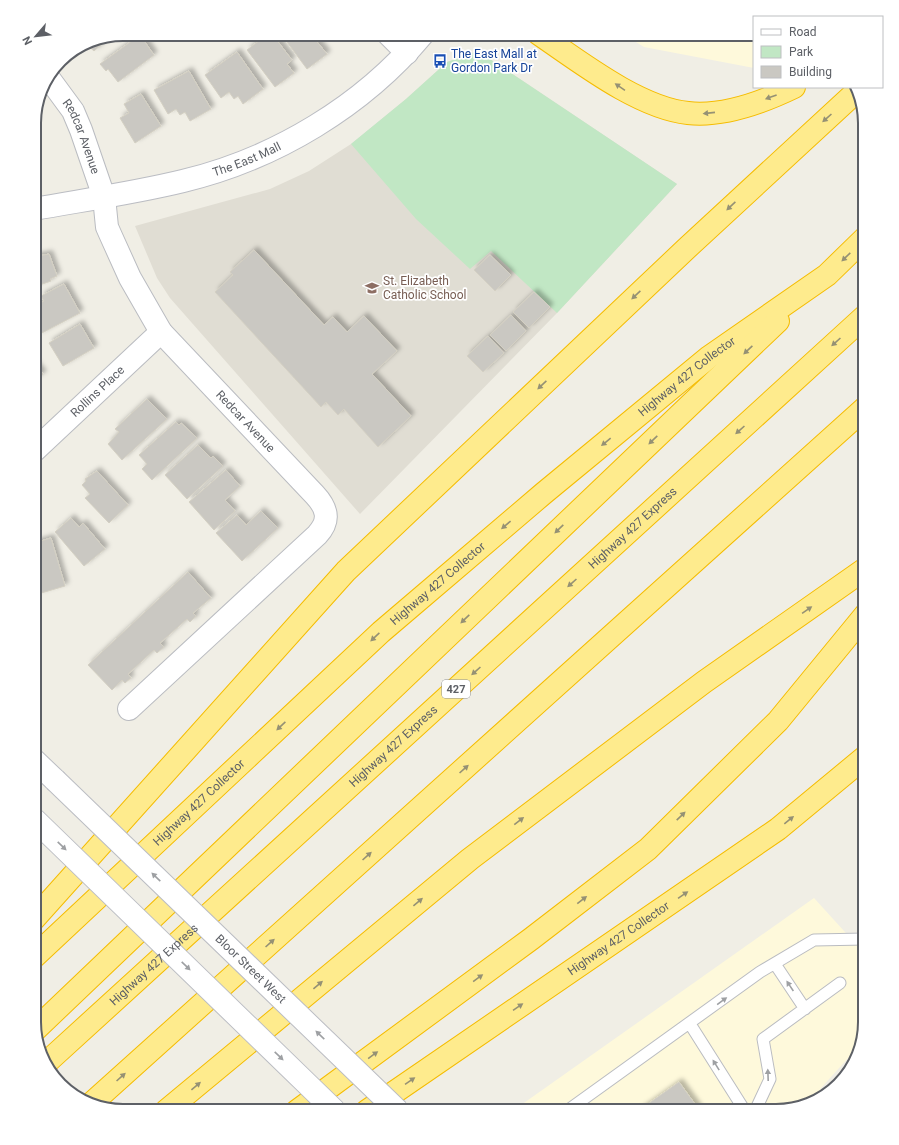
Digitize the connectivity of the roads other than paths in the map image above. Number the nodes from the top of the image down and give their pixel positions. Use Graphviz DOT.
graph roads {
  1 [pos="395,41"];
  2 [pos="417,41"];
  3 [pos="550,41"];
  4 [pos="407,53"];
  5 [pos="52,82"];
  6 [pos="792,88"];
  7 [pos="853,95"];
  8 [pos="104,197"];
  9 [pos="41,208"];
  10 [pos="858,245"];
  11 [pos="827,275"];
  12 [pos="858,322"];
  13 [pos="161,332"];
  14 [pos="858,414"];
  15 [pos="41,444"];
  16 [pos="858,574"];
  17 [pos="858,624"];
  18 [pos="129,708"];
  19 [pos="858,764"];
  20 [pos="41,767"];
  21 [pos="41,826"];
  22 [pos="41,911"];
  23 [pos="858,939"];
  24 [pos="41,950"];
  25 [pos="775,964"];
  26 [pos="840,983"];
  27 [pos="805,1009"];
  28 [pos="41,1024"];
  29 [pos="690,1024"];
  30 [pos="50,1059"];
  31 [pos="96,1099"];
  32 [pos="174,1104"];
  33 [pos="307,1104"];
  34 [pos="328,1104"];
  35 [pos="377,1104"];
  36 [pos="391,1104"];
  37 [pos="577,1104"];
  38 [pos="741,1104"];
  39 [pos="758,1104"];
  1 -- 4 [label="main road"];
  2 -- 4 [label="main road, The East Mall"];
  6 -- 3 [label="highway, one-way"];
  4 -- 8 [label="main road, The East Mall"];
  5 -- 8 [label="main road, Redcar Avenue"];
  7 -- 22 [label="highway, one-way"];
  8 -- 9 [label="main road, The East Mall"];
  8 -- 13 [label="main road, Redcar Avenue"];
  10 -- 11 [label="highway, Highway 427 Collector, one-way"];
  11 -- 24 [label="highway, Highway 427 Collector, one-way"];
  11 -- 28 [label="highway, one-way"];
  12 -- 30 [label="highway, Highway 427 Express / 427, one-way"];
  13 -- 15 [label="main road, Rollins Place"];
  13 -- 18 [label="main road, Redcar Avenue"];
  31 -- 14 [label="highway, one-way"];
  32 -- 16 [label="highway, one-way"];
  33 -- 17 [label="highway, one-way"];
  35 -- 19 [label="highway, Highway 427 Collector, one-way"];
  36 -- 20 [label="main road, Bloor Street West, one-way, bridge"];
  21 -- 34 [label="main road, one-way, bridge"];
  23 -- 25 [label="lane"];
  27 -- 25 [label="lane, one-way"];
  29 -- 25 [label="lane, one-way"];
  26 -- 27 [label="lane"];
  39 -- 27 [label="lane, one-way"];
  29 -- 37 [label="lane"];
  38 -- 29 [label="lane, one-way"];
}
